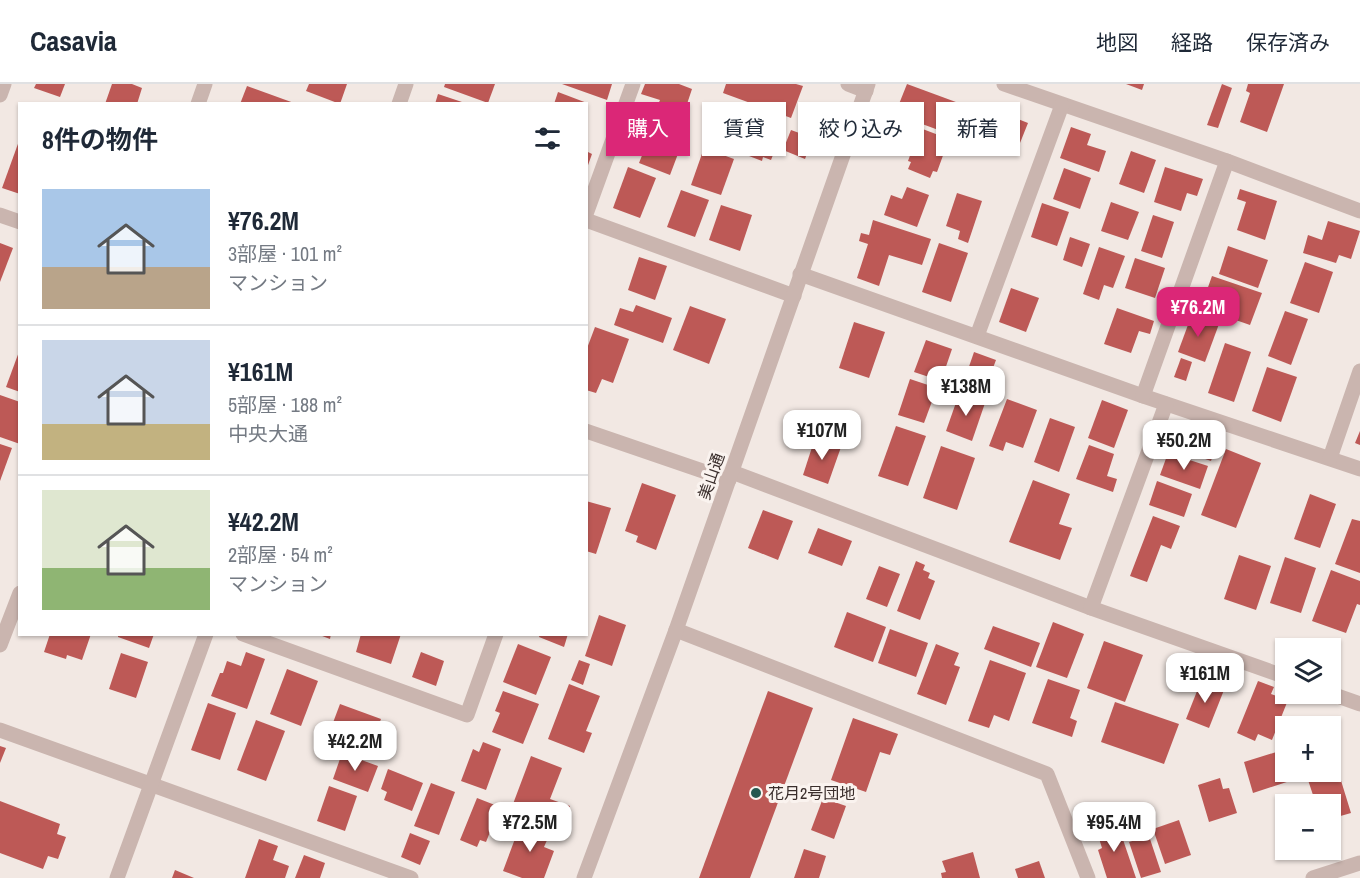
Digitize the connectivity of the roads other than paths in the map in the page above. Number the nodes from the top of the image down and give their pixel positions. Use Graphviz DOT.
graph roads {
  1 [pos="4,84"];
  2 [pos="205,84"];
  3 [pos="406,84"];
  4 [pos="633,84"];
  5 [pos="848,84"];
  6 [pos="1004,84"];
  7 [pos="867,87"];
  8 [pos="0,95"];
  9 [pos="199,102"];
  10 [pos="400,102"];
  11 [pos="1062,105"];
  12 [pos="1227,161"];
  13 [pos="588,208"];
  14 [pos="1360,211"];
  15 [pos="0,215"];
  16 [pos="18,221"];
  17 [pos="588,221"];
  18 [pos="800,274"];
  19 [pos="794,296"];
  20 [pos="977,336"];
  21 [pos="1360,371"];
  22 [pos="1143,396"];
  23 [pos="1167,404"];
  24 [pos="588,432"];
  25 [pos="1330,458"];
  26 [pos="1360,469"];
  27 [pos="730,476"];
  28 [pos="18,598"];
  29 [pos="1091,608"];
  30 [pos="676,630"];
  31 [pos="205,636"];
  32 [pos="249,636"];
  33 [pos="494,636"];
  34 [pos="0,645"];
  35 [pos="1275,674"];
  36 [pos="1341,697"];
  37 [pos="1360,704"];
  38 [pos="0,730"];
  39 [pos="151,785"];
  40 [pos="1360,863"];
  41 [pos="117,878"];
  42 [pos="411,878"];
  43 [pos="584,878"];
  44 [pos="1088,878"];
  45 [pos="1313,878"];
  1 -- 8 [label="street"];
  2 -- 9 [label="street"];
  3 -- 10 [label="street"];
  4 -- 13 [label="street"];
  5 -- 7 [label="street"];
  6 -- 11 [label="street"];
  7 -- 18 [label="street, 美山通"];
  11 -- 12 [label="street"];
  11 -- 20 [label="street"];
  12 -- 14 [label="street"];
  12 -- 22 [label="street"];
  15 -- 16 [label="street"];
  17 -- 19 [label="street"];
  18 -- 19 [label="street, 美山通"];
  18 -- 20 [label="street"];
  19 -- 27 [label="street, 美山通"];
  20 -- 22 [label="street"];
  21 -- 25 [label="street"];
  22 -- 23 [label="street"];
  23 -- 25 [label="street"];
  23 -- 29 [label="street"];
  24 -- 27 [label="street"];
  25 -- 26 [label="street"];
  27 -- 29 [label="street"];
  27 -- 30 [label="street, 美山通"];
  28 -- 34 [label="street"];
  29 -- 35 [label="street"];
  30 -- 43 [label="street, 美山通"];
  30 -- 44 [label="street"];
  31 -- 39 [label="street"];
  32 -- 33 [label="street"];
  36 -- 37 [label="street"];
  38 -- 39 [label="street"];
  39 -- 41 [label="street"];
  39 -- 42 [label="street"];
  40 -- 45 [label="street"];
}
